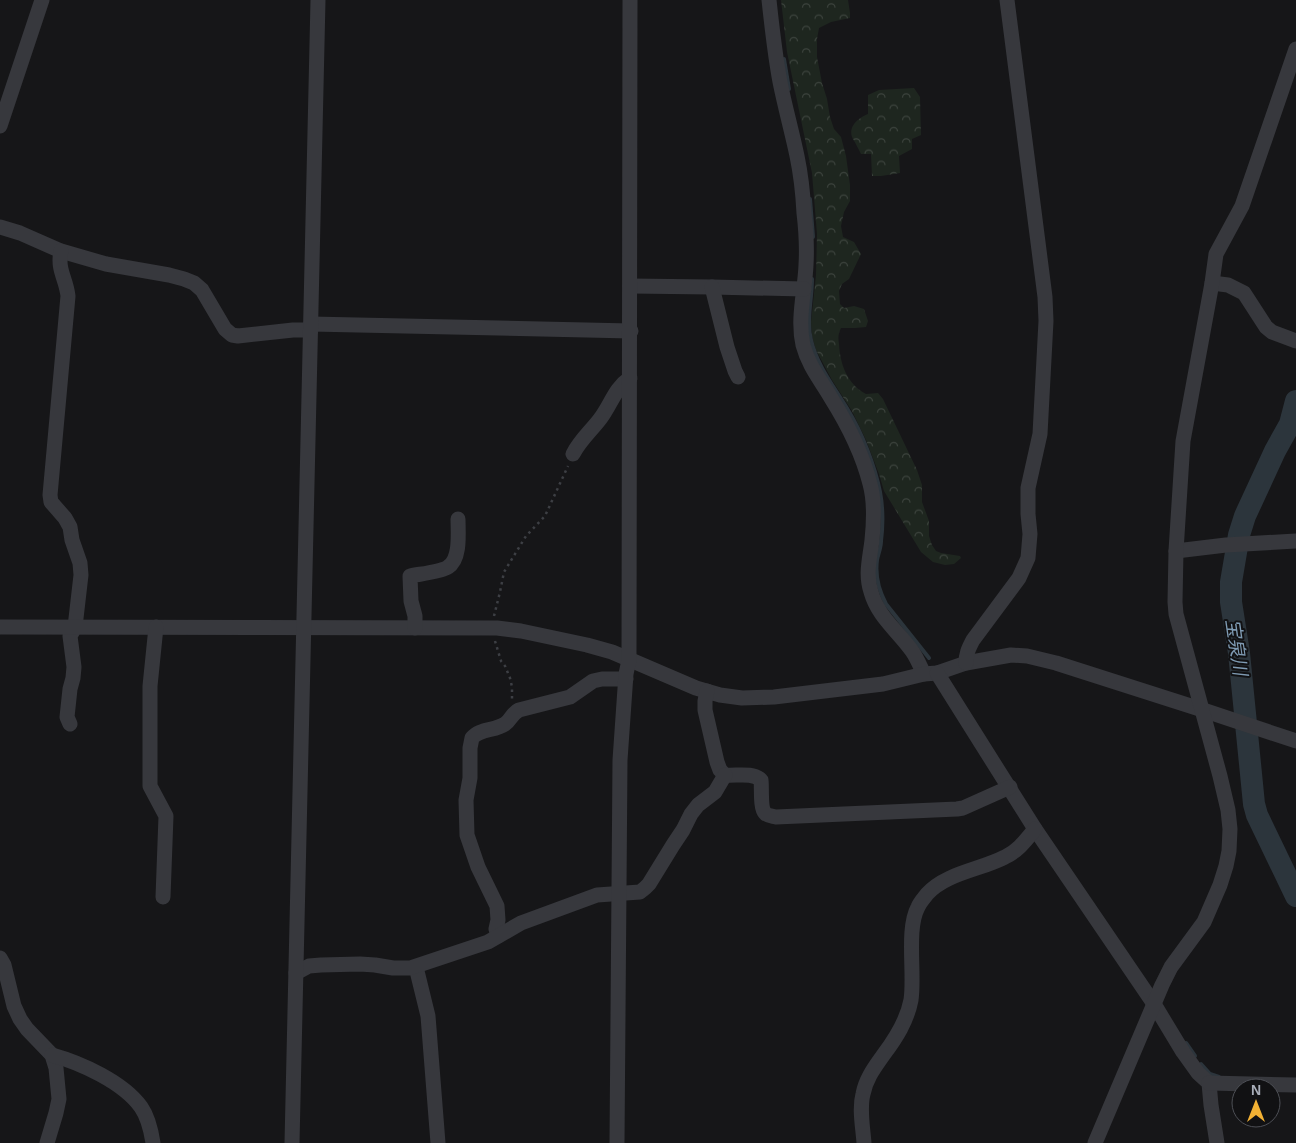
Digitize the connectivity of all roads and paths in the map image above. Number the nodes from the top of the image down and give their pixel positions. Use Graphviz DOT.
graph roads {
  1 [pos="42,0"];
  2 [pos="318,0"];
  3 [pos="630,0"];
  4 [pos="769,0"];
  5 [pos="1007,0"];
  6 [pos="1296,49"];
  7 [pos="0,126"];
  8 [pos="0,227"];
  9 [pos="62,251"];
  10 [pos="1212,283"];
  11 [pos="630,286"];
  12 [pos="712,287"];
  13 [pos="804,289"];
  14 [pos="311,327"];
  15 [pos="631,331"];
  16 [pos="1296,341"];
  17 [pos="738,377"];
  18 [pos="630,378"];
  19 [pos="573,454"];
  20 [pos="458,519"];
  21 [pos="1296,541"];
  22 [pos="1176,550"];
  23 [pos="0,627"];
  24 [pos="156,627"];
  25 [pos="75,628"];
  26 [pos="304,628"];
  27 [pos="415,628"];
  28 [pos="494,628"];
  29 [pos="629,660"];
  30 [pos="966,663"];
  31 [pos="931,673"];
  32 [pos="626,679"];
  33 [pos="707,691"];
  34 [pos="1203,710"];
  35 [pos="514,713"];
  36 [pos="70,724"];
  37 [pos="1296,741"];
  38 [pos="726,774"];
  39 [pos="1010,787"];
  40 [pos="1035,829"];
  41 [pos="618,893"];
  42 [pos="163,897"];
  43 [pos="498,936"];
  44 [pos="0,958"];
  45 [pos="416,967"];
  46 [pos="296,973"];
  47 [pos="1154,1004"];
  48 [pos="52,1056"];
  49 [pos="1208,1083"];
  50 [pos="1296,1084"];
  51 [pos="47,1143"];
  52 [pos="153,1143"];
  53 [pos="292,1143"];
  54 [pos="438,1143"];
  55 [pos="617,1143"];
  56 [pos="864,1143"];
  57 [pos="1095,1143"];
  58 [pos="1217,1143"];
  1 -- 7 [label="street"];
  2 -- 14 [label="street"];
  3 -- 11 [label="street"];
  4 -- 13 [label="street"];
  5 -- 30 [label="street"];
  6 -- 10 [label="street"];
  8 -- 9 [label="street"];
  9 -- 14 [label="street"];
  9 -- 25 [label="street"];
  10 -- 16 [label="street"];
  10 -- 22 [label="street"];
  11 -- 12 [label="street"];
  11 -- 15 [label="street"];
  12 -- 13 [label="street"];
  12 -- 17 [label="street"];
  13 -- 31 [label="street"];
  14 -- 15 [label="street"];
  14 -- 26 [label="street"];
  15 -- 18 [label="street"];
  18 -- 19 [label="street"];
  18 -- 29 [label="street"];
  19 -- 28 [label="path"];
  20 -- 27 [label="street"];
  21 -- 22 [label="street"];
  22 -- 34 [label="street"];
  23 -- 25 [label="street"];
  24 -- 25 [label="street"];
  24 -- 26 [label="street"];
  24 -- 42 [label="street"];
  25 -- 36 [label="street"];
  26 -- 27 [label="street"];
  26 -- 46 [label="street"];
  27 -- 28 [label="street"];
  28 -- 29 [label="street"];
  28 -- 35 [label="path"];
  29 -- 32 [label="street"];
  29 -- 33 [label="street"];
  30 -- 31 [label="street"];
  30 -- 34 [label="street"];
  31 -- 33 [label="street"];
  31 -- 39 [label="street"];
  32 -- 35 [label="street"];
  32 -- 41 [label="street"];
  33 -- 38 [label="street"];
  34 -- 37 [label="street"];
  34 -- 47 [label="street"];
  35 -- 43 [label="street"];
  38 -- 39 [label="street"];
  38 -- 41 [label="street"];
  39 -- 40 [label="street"];
  40 -- 47 [label="street"];
  40 -- 56 [label="street"];
  41 -- 43 [label="street"];
  41 -- 55 [label="street"];
  43 -- 45 [label="street"];
  44 -- 48 [label="street"];
  45 -- 46 [label="street"];
  45 -- 54 [label="street"];
  46 -- 53 [label="street"];
  47 -- 49 [label="street"];
  47 -- 57 [label="street"];
  48 -- 51 [label="street"];
  48 -- 52 [label="street"];
  49 -- 50 [label="street"];
  49 -- 58 [label="street"];
}
